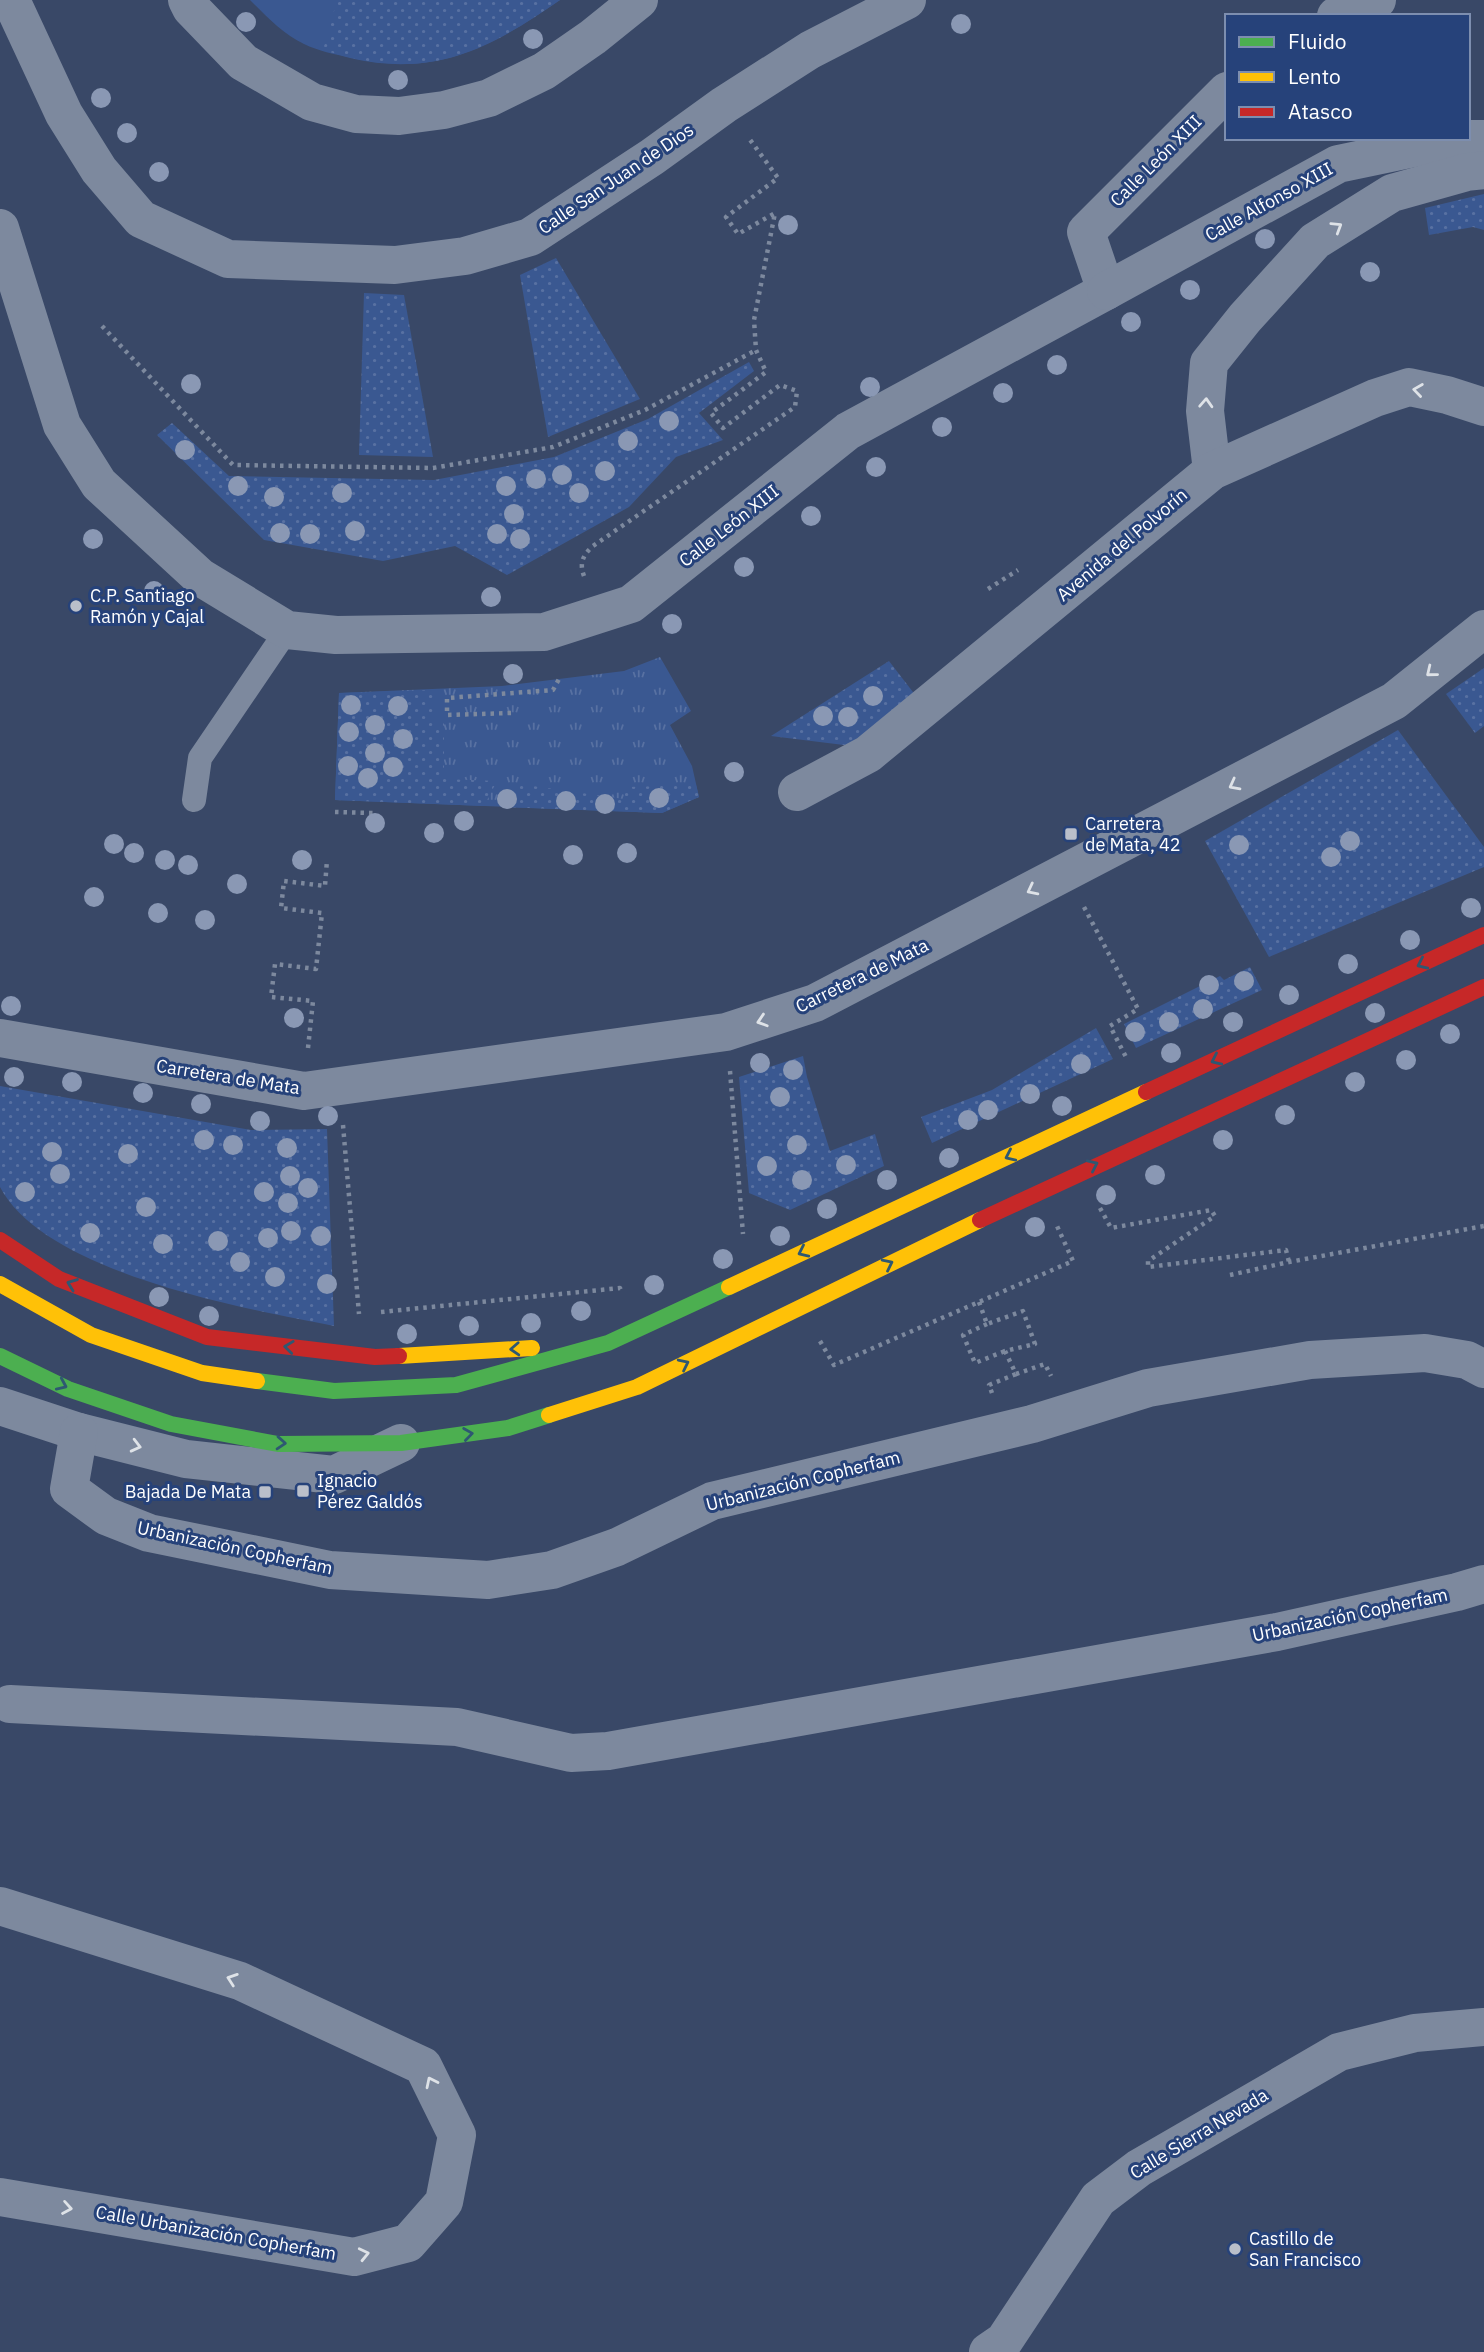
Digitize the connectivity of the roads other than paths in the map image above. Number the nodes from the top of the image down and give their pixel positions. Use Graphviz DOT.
graph roads {
  1 [pos="11,0"];
  2 [pos="187,0"];
  3 [pos="639,0"];
  4 [pos="907,0"];
  5 [pos="1377,0"];
  6 [pos="1341,14"];
  7 [pos="1225,93"];
  8 [pos="1453,140"];
  9 [pos="1484,170"];
  10 [pos="0,228"];
  11 [pos="1097,296"];
  12 [pos="1484,407"];
  13 [pos="1212,471"];
  14 [pos="1484,629"];
  15 [pos="287,630"];
  16 [pos="797,792"];
  17 [pos="194,800"];
  18 [pos="1484,935"];
  19 [pos="1484,987"];
  20 [pos="0,1038"];
  21 [pos="0,1240"];
  22 [pos="0,1284"];
  23 [pos="608,1343"];
  24 [pos="0,1356"];
  25 [pos="1484,1369"];
  26 [pos="0,1406"];
  27 [pos="79,1432"];
  28 [pos="401,1443"];
  29 [pos="1484,1584"];
  30 [pos="10,1704"];
  31 [pos="0,1906"];
  32 [pos="1484,2027"];
  33 [pos="0,2197"];
  34 [pos="988,2352"];
  1 -- 4 [label="street, Calle San Juan de Dios"];
  2 -- 3 [label="street"];
  5 -- 6 [label="street"];
  7 -- 11 [label="street, Calle León XIII"];
  8 -- 11 [label="street, Calle Alfonso XIII"];
  13 -- 9 [label="street, one-way"];
  10 -- 15 [label="street"];
  11 -- 15 [label="street, Calle León XIII"];
  12 -- 13 [label="street, Avenida del Polvorín, one-way"];
  13 -- 16 [label="street, Avenida del Polvorín"];
  14 -- 20 [label="street, Carretera de Mata, one-way"];
  15 -- 17 [label="lane"];
  18 -- 23 [label="street, one-way"];
  28 -- 19 [label="street, one-way"];
  23 -- 21 [label="street, one-way"];
  22 -- 23 [label="street"];
  24 -- 28 [label="street, one-way"];
  25 -- 27 [label="street, Urbanización Copherfam"];
  26 -- 27 [label="street"];
  27 -- 28 [label="street, one-way"];
  29 -- 30 [label="street, Urbanización Copherfam"];
  33 -- 31 [label="street, Calle Urbanización Copherfam, one-way"];
  32 -- 34 [label="street, Calle Sierra Nevada"];
}
